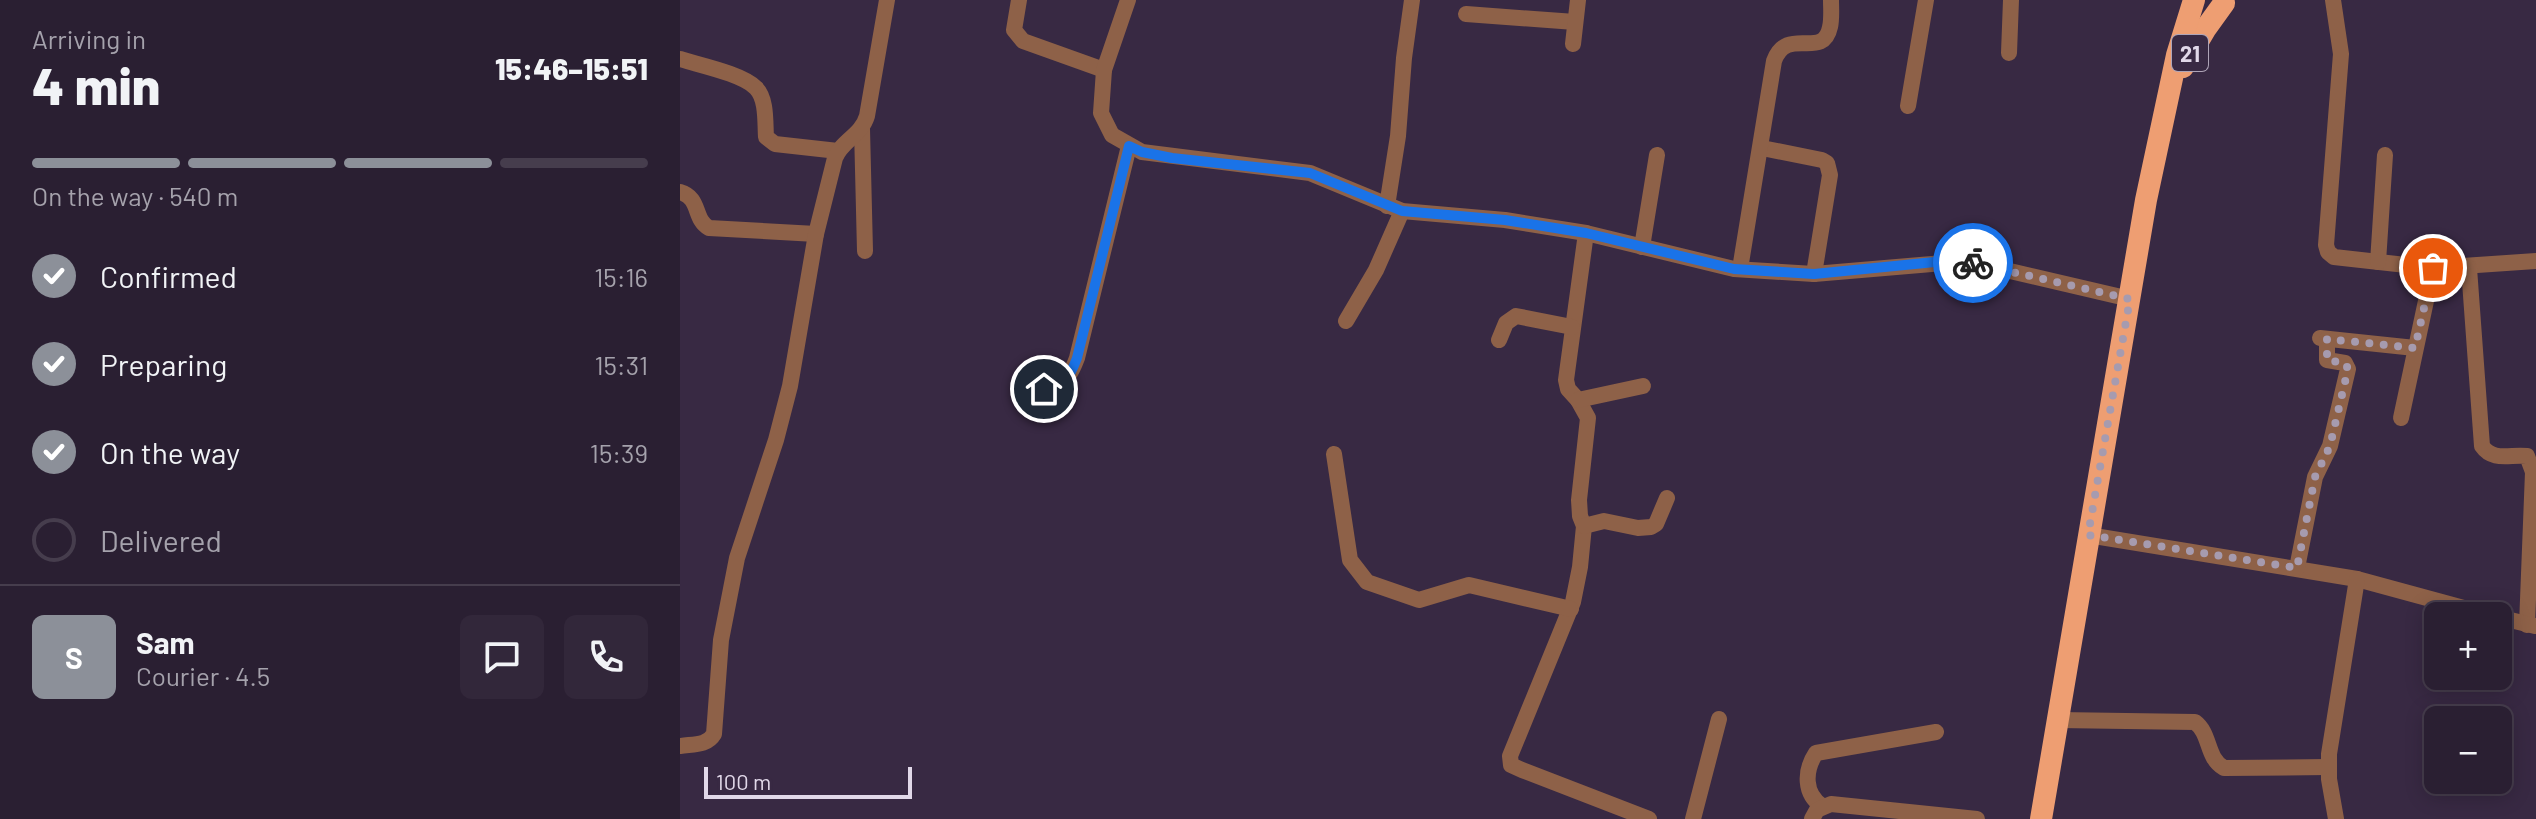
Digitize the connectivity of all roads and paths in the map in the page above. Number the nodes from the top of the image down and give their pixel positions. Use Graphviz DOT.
graph roads {
  1 [pos="887,0"];
  2 [pos="1019,0"];
  3 [pos="1128,0"];
  4 [pos="1412,0"];
  5 [pos="1578,0"];
  6 [pos="1831,0"];
  7 [pos="1926,0"];
  8 [pos="2011,0"];
  9 [pos="2194,0"];
  10 [pos="2333,0"];
  11 [pos="2225,1"];
  12 [pos="1466,14"];
  13 [pos="1575,22"];
  14 [pos="1573,44"];
  15 [pos="2009,53"];
  16 [pos="680,59"];
  17 [pos="1104,70"];
  18 [pos="1908,106"];
  19 [pos="2165,108"];
  20 [pos="862,129"];
  21 [pos="1129,146"];
  22 [pos="1762,148"];
  23 [pos="838,151"];
  24 [pos="1657,155"];
  25 [pos="2385,155"];
  26 [pos="680,192"];
  27 [pos="1394,208"];
  28 [pos="1586,233"];
  29 [pos="816,234"];
  30 [pos="1642,247"];
  31 [pos="865,251"];
  32 [pos="2536,261"];
  33 [pos="2378,262"];
  34 [pos="2433,268"];
  35 [pos="2469,268"];
  36 [pos="1740,269"];
  37 [pos="1814,274"];
  38 [pos="2130,299"];
  39 [pos="1346,321"];
  40 [pos="1572,327"];
  41 [pos="1499,340"];
  42 [pos="2415,348"];
  43 [pos="1022,383"];
  44 [pos="1643,386"];
  45 [pos="1578,400"];
  46 [pos="2401,418"];
  47 [pos="1334,454"];
  48 [pos="1667,498"];
  49 [pos="1584,526"];
  50 [pos="2088,535"];
  51 [pos="2297,568"];
  52 [pos="2357,579"];
  53 [pos="2441,602"];
  54 [pos="1571,609"];
  55 [pos="2531,625"];
  56 [pos="1719,719"];
  57 [pos="2058,720"];
  58 [pos="1936,732"];
  59 [pos="680,746"];
  60 [pos="2328,767"];
  61 [pos="1817,812"];
  62 [pos="1649,819"];
  63 [pos="1693,819"];
  64 [pos="1977,819"];
  65 [pos="2041,819"];
  66 [pos="2336,819"];
  1 -- 20 [label="street"];
  2 -- 17 [label="street"];
  3 -- 17 [label="street"];
  4 -- 27 [label="street"];
  5 -- 13 [label="street"];
  6 -- 22 [label="street"];
  7 -- 18 [label="street"];
  8 -- 15 [label="street"];
  9 -- 19 [label="highway, 21"];
  10 -- 33 [label="street"];
  11 -- 19 [label="highway, 21"];
  12 -- 13 [label="street"];
  13 -- 14 [label="street"];
  16 -- 23 [label="street"];
  17 -- 21 [label="street"];
  19 -- 38 [label="highway, 21"];
  20 -- 23 [label="street"];
  20 -- 31 [label="street"];
  21 -- 27 [label="street"];
  21 -- 43 [label="street"];
  22 -- 36 [label="street"];
  22 -- 37 [label="street"];
  23 -- 29 [label="street"];
  24 -- 30 [label="street"];
  25 -- 33 [label="street"];
  26 -- 29 [label="street"];
  27 -- 28 [label="street"];
  27 -- 39 [label="street"];
  28 -- 30 [label="street"];
  28 -- 40 [label="street"];
  29 -- 59 [label="street"];
  30 -- 36 [label="street"];
  32 -- 35 [label="street"];
  33 -- 34 [label="street"];
  34 -- 35 [label="street"];
  34 -- 42 [label="street"];
  35 -- 55 [label="street"];
  36 -- 37 [label="street"];
  37 -- 38 [label="street"];
  38 -- 50 [label="highway, 21"];
  40 -- 41 [label="street"];
  40 -- 45 [label="street"];
  42 -- 46 [label="street"];
  42 -- 51 [label="street"];
  44 -- 45 [label="street"];
  45 -- 49 [label="street"];
  47 -- 54 [label="street"];
  48 -- 49 [label="street"];
  49 -- 54 [label="street"];
  50 -- 51 [label="street"];
  50 -- 57 [label="highway, 21"];
  51 -- 52 [label="street"];
  52 -- 53 [label="street"];
  52 -- 60 [label="street"];
  54 -- 62 [label="street"];
  56 -- 63 [label="street"];
  57 -- 60 [label="street"];
  57 -- 65 [label="highway, 21"];
  58 -- 61 [label="street"];
  60 -- 66 [label="street"];
  61 -- 64 [label="street"];
}
